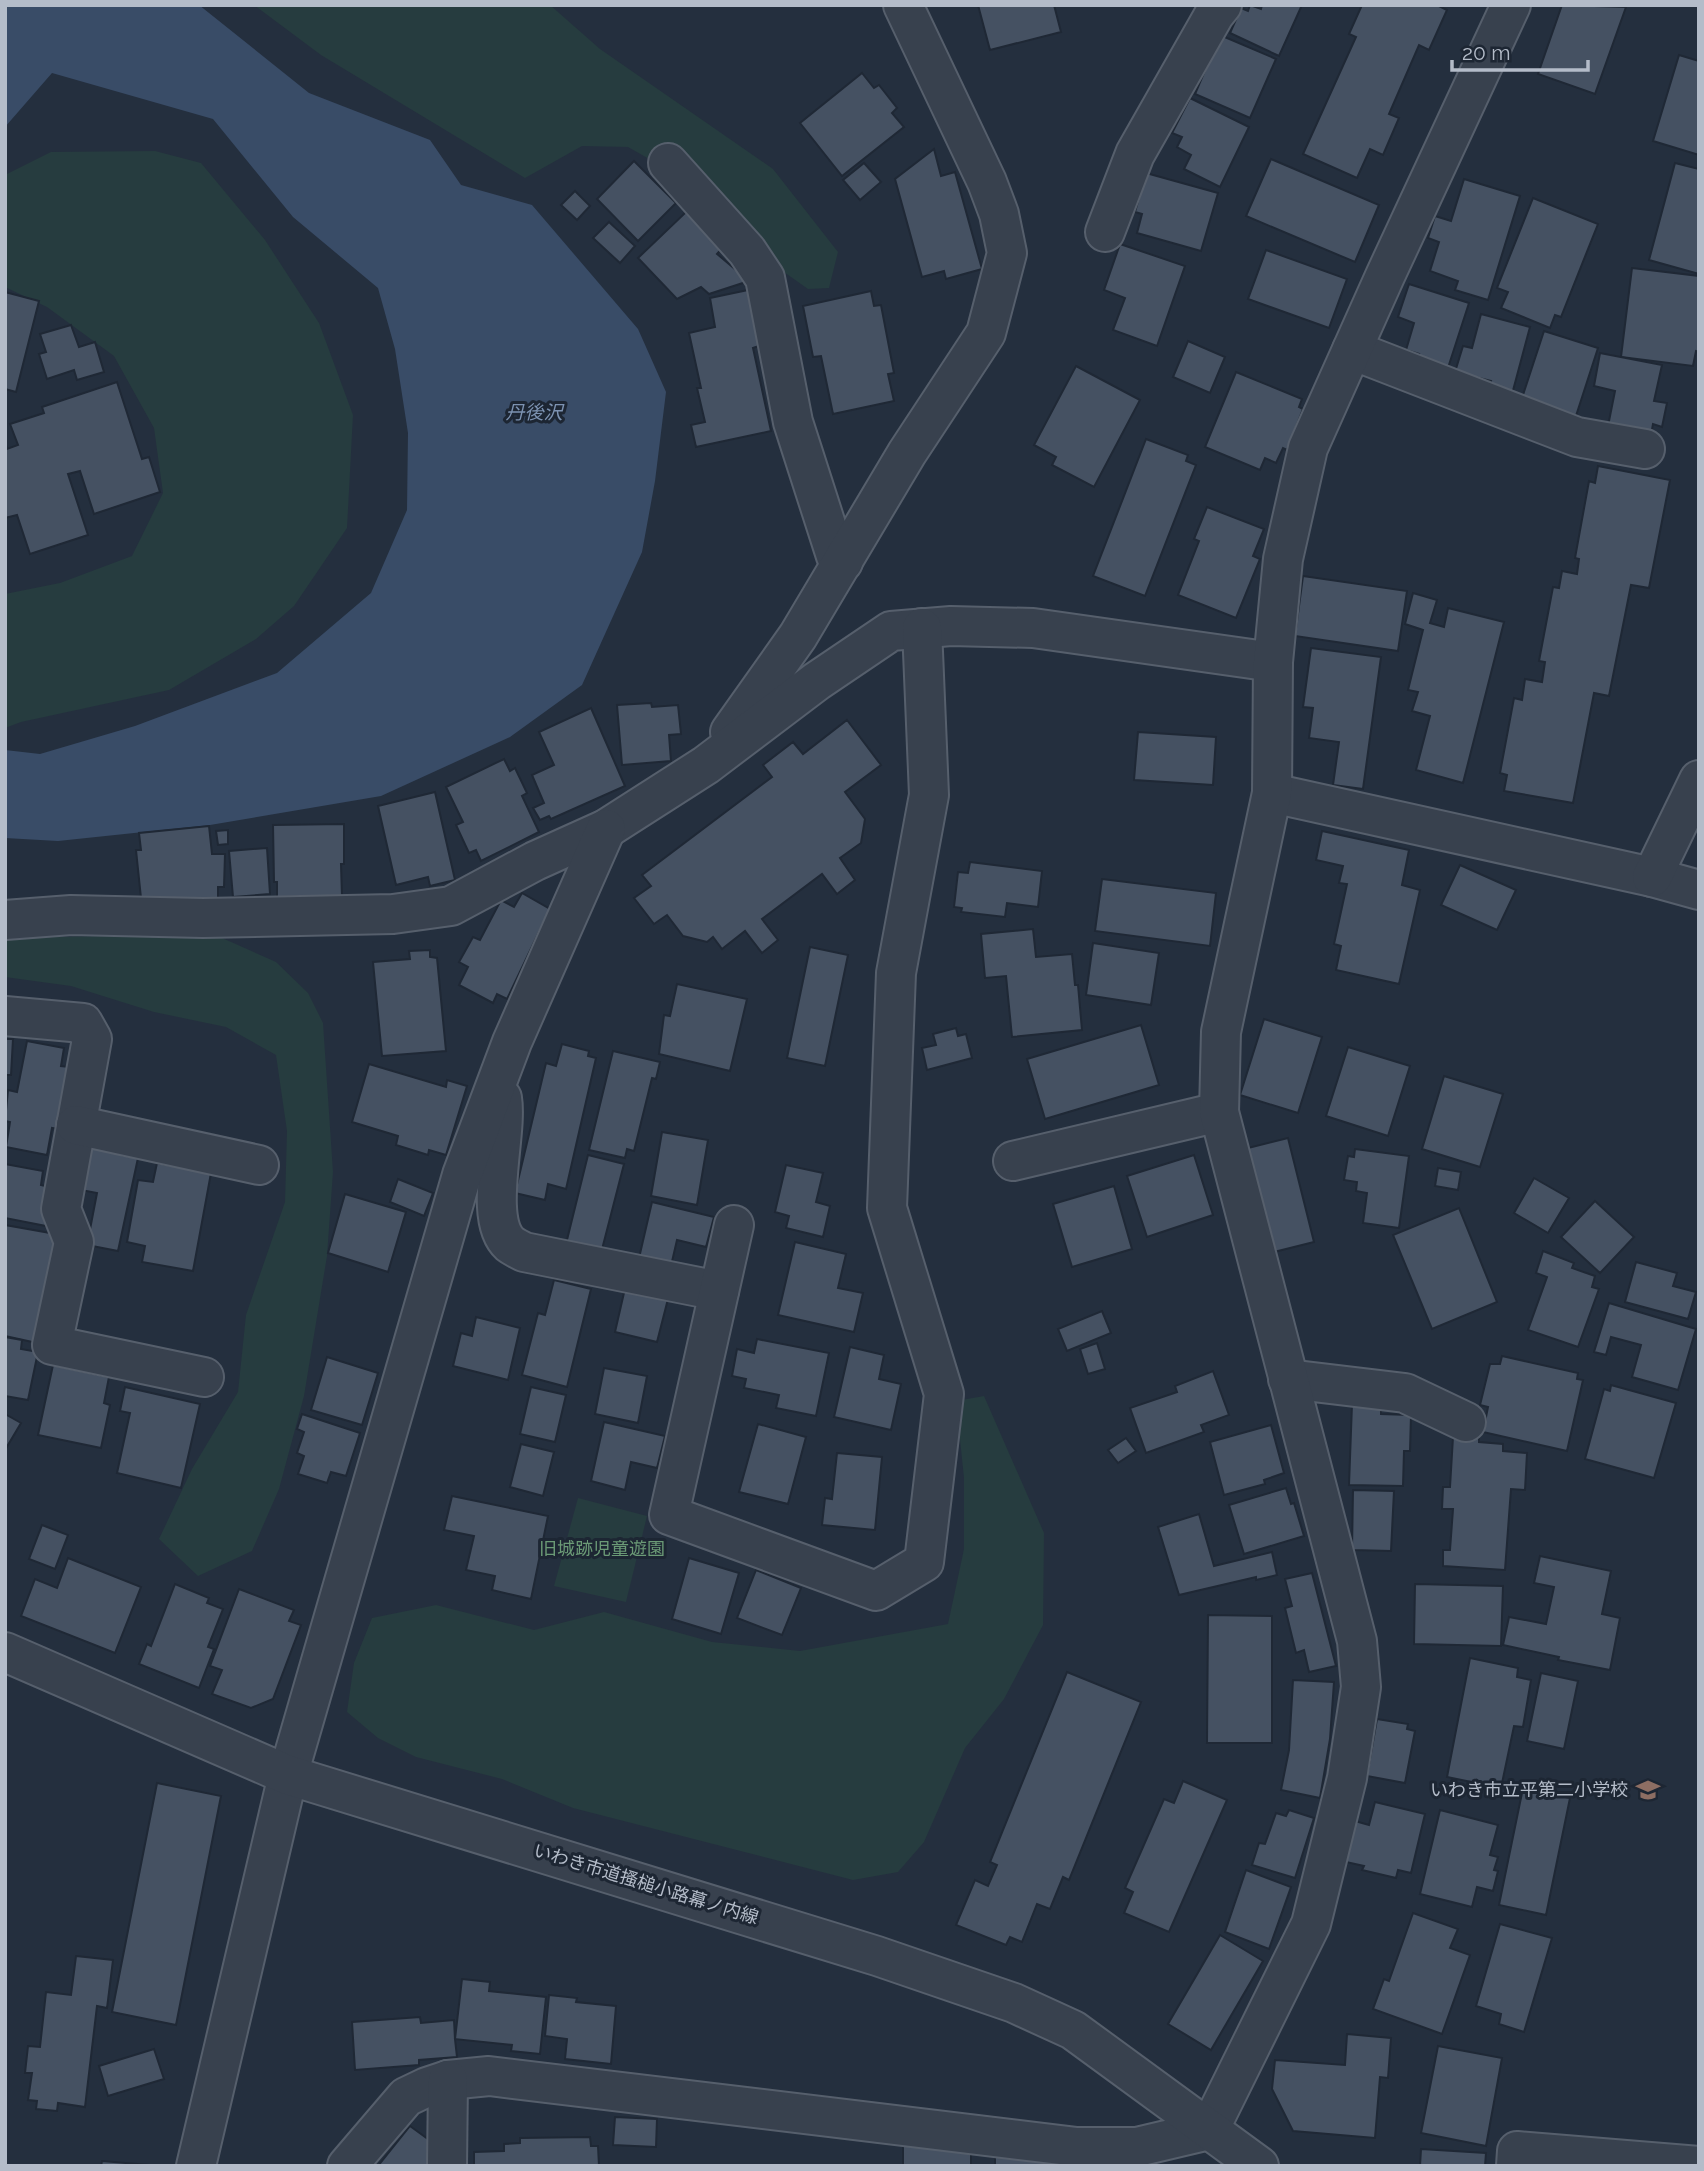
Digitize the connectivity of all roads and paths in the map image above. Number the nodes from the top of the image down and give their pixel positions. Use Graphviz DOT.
graph roads {
  1 [pos="903,5"];
  2 [pos="1222,5"];
  3 [pos="1511,5"];
  4 [pos="668,163"];
  5 [pos="1105,232"];
  6 [pos="1352,350"];
  7 [pos="1645,449"];
  8 [pos="843,562"];
  9 [pos="922,628"];
  10 [pos="1273,662"];
  11 [pos="706,765"];
  12 [pos="1699,779"];
  13 [pos="1272,793"];
  14 [pos="606,829"];
  15 [pos="1652,877"];
  16 [pos="1699,890"];
  17 [pos="5,920"];
  18 [pos="5,1016"];
  19 [pos="498,1081"];
  20 [pos="1219,1112"];
  21 [pos="76,1125"];
  22 [pos="1013,1161"];
  23 [pos="259,1165"];
  24 [pos="734,1224"];
  25 [pos="719,1291"];
  26 [pos="204,1377"];
  27 [pos="1288,1379"];
  28 [pos="1466,1422"];
  29 [pos="11,1657"];
  30 [pos="288,1774"];
  31 [pos="449,2080"];
  32 [pos="1209,2130"];
  33 [pos="1077,2157"];
  34 [pos="196,2166"];
  35 [pos="348,2166"];
  36 [pos="447,2166"];
  37 [pos="1236,2166"];
  38 [pos="1259,2166"];
  39 [pos="1516,2166"];
  40 [pos="1699,2166"];
  1 -- 8 [label="street"];
  2 -- 5 [label="street"];
  3 -- 6 [label="street"];
  4 -- 8 [label="street"];
  6 -- 7 [label="street"];
  6 -- 10 [label="street"];
  8 -- 11 [label="street"];
  9 -- 10 [label="street"];
  9 -- 11 [label="street"];
  9 -- 25 [label="street"];
  10 -- 13 [label="street"];
  11 -- 14 [label="street"];
  12 -- 15 [label="street"];
  13 -- 15 [label="street"];
  13 -- 20 [label="street"];
  14 -- 17 [label="street"];
  14 -- 19 [label="street"];
  15 -- 16 [label="street"];
  18 -- 21 [label="street"];
  19 -- 25 [label="street"];
  19 -- 30 [label="street"];
  20 -- 22 [label="street"];
  20 -- 27 [label="street"];
  21 -- 23 [label="street"];
  21 -- 26 [label="street"];
  24 -- 25 [label="street"];
  27 -- 28 [label="street"];
  27 -- 32 [label="street"];
  29 -- 30 [label="street, いわき市道搔槌小路幕ノ内線"];
  30 -- 32 [label="street, いわき市道搔槌小路幕ノ内線"];
  30 -- 34 [label="street"];
  31 -- 33 [label="street"];
  31 -- 35 [label="street"];
  31 -- 36 [label="street"];
  32 -- 33 [label="street"];
  32 -- 37 [label="street"];
  32 -- 38 [label="street, いわき市道搔槌小路幕ノ内線"];
  39 -- 40 [label="street"];
}
